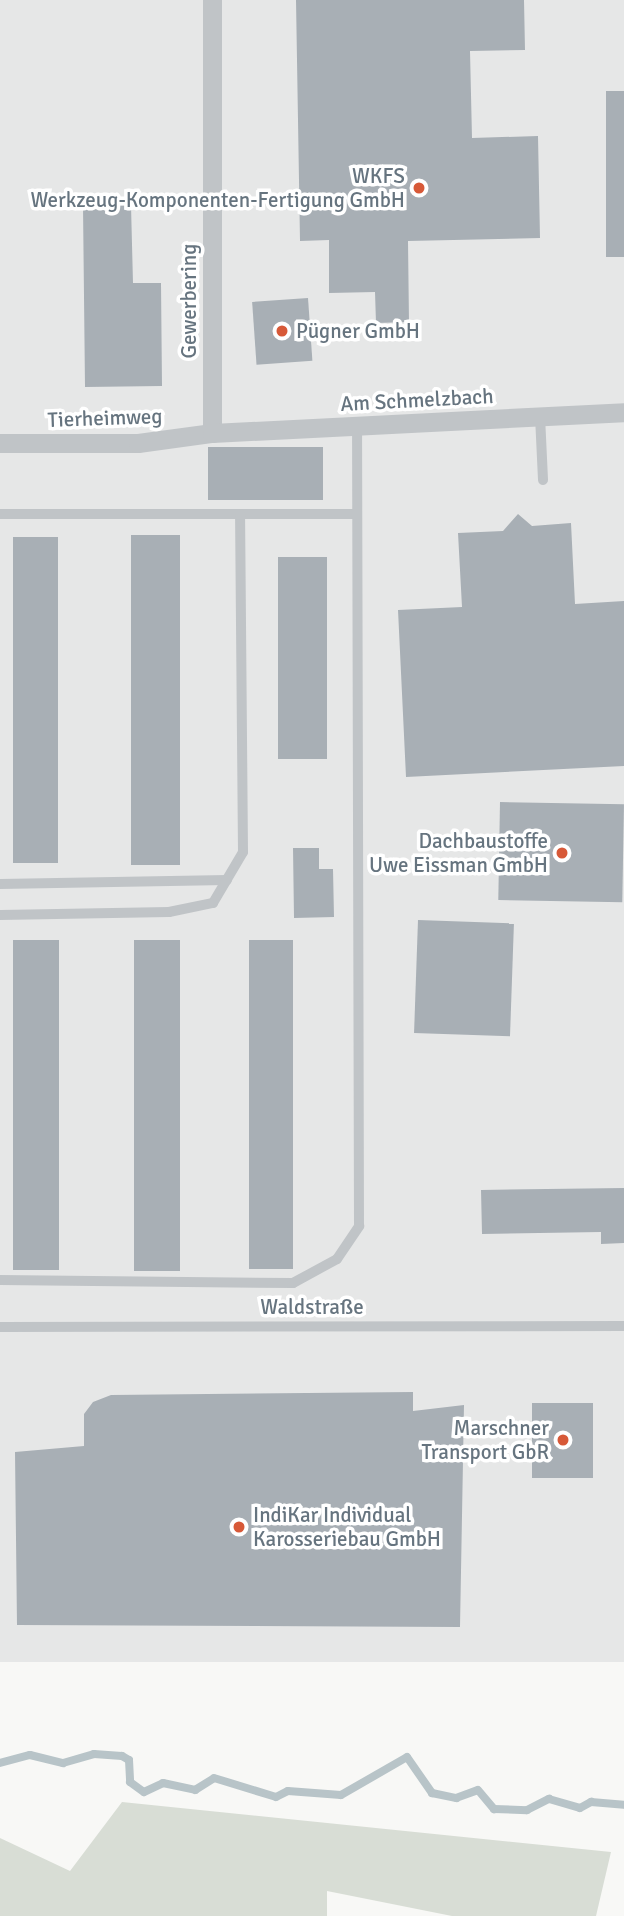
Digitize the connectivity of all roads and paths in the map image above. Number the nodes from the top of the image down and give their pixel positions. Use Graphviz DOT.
graph roads {
  1 [pos="212,0"];
  2 [pos="624,412"];
  3 [pos="540,416"];
  4 [pos="357,427"];
  5 [pos="212,433"];
  6 [pos="0,443"];
  7 [pos="542,480"];
  8 [pos="0,514"];
  9 [pos="240,514"];
  10 [pos="355,514"];
  11 [pos="227,880"];
  12 [pos="0,884"];
  13 [pos="0,915"];
  14 [pos="0,1280"];
  15 [pos="624,1326"];
  16 [pos="0,1327"];
  1 -- 5 [label="street, Gewerbering"];
  2 -- 3 [label="street, Am Schmelzbach"];
  3 -- 4 [label="street, Am Schmelzbach"];
  3 -- 7 [label="lane"];
  4 -- 5 [label="street, Am Schmelzbach"];
  4 -- 10 [label="lane"];
  5 -- 6 [label="street, Tierheimweg"];
  8 -- 9 [label="lane"];
  9 -- 10 [label="lane"];
  9 -- 11 [label="lane"];
  10 -- 14 [label="lane"];
  11 -- 12 [label="lane"];
  11 -- 13 [label="lane"];
  15 -- 16 [label="lane, Waldstraße"];
}
